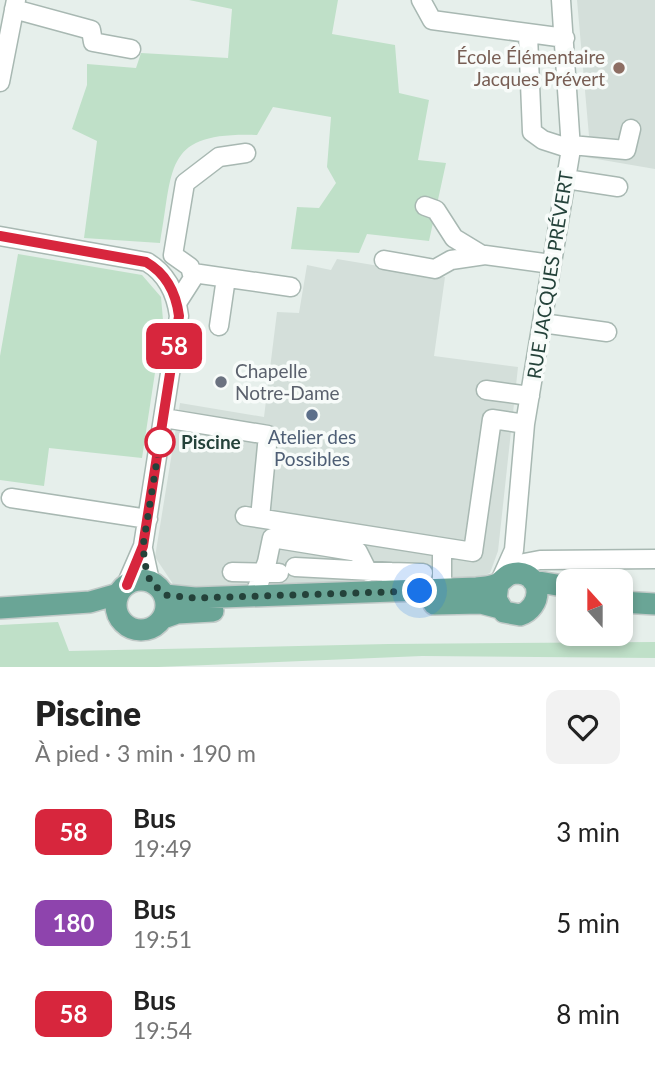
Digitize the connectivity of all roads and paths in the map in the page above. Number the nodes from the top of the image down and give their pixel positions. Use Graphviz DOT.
graph roads {
  1 [pos="421,0"];
  2 [pos="561,0"];
  3 [pos="15,5"];
  4 [pos="528,35"];
  5 [pos="565,38"];
  6 [pos="131,49"];
  7 [pos="0,82"];
  8 [pos="631,130"];
  9 [pos="571,147"];
  10 [pos="246,153"];
  11 [pos="566,179"];
  12 [pos="618,187"];
  13 [pos="425,206"];
  14 [pos="0,236"];
  15 [pos="173,255"];
  16 [pos="482,255"];
  17 [pos="384,261"];
  18 [pos="146,262"];
  19 [pos="551,264"];
  20 [pos="193,273"];
  21 [pos="226,278"];
  22 [pos="291,287"];
  23 [pos="177,303"];
  24 [pos="542,323"];
  25 [pos="219,326"];
  26 [pos="607,332"];
  27 [pos="486,390"];
  28 [pos="530,396"];
  29 [pos="164,418"];
  30 [pos="526,424"];
  31 [pos="10,498"];
  32 [pos="148,519"];
  33 [pos="143,546"];
  34 [pos="442,548"];
  35 [pos="655,559"];
  36 [pos="279,571"];
  37 [pos="232,572"];
  38 [pos="368,572"];
  39 [pos="423,573"];
  40 [pos="526,575"];
  41 [pos="500,581"];
  42 [pos="391,582"];
  43 [pos="556,583"];
  44 [pos="158,588"];
  45 [pos="122,589"];
  46 [pos="448,589"];
  47 [pos="634,589"];
  48 [pos="655,590"];
  49 [pos="556,592"];
  50 [pos="254,596"];
  51 [pos="634,603"];
  52 [pos="655,604"];
  53 [pos="500,608"];
  54 [pos="0,610"];
  55 [pos="118,618"];
  56 [pos="163,618"];
  1 -- 4 [label="street"];
  2 -- 5 [label="street, RUE JACQUES PRÉVERT"];
  3 -- 6 [label="street"];
  3 -- 7 [label="street"];
  4 -- 5 [label="street"];
  4 -- 9 [label="street"];
  5 -- 9 [label="street, RUE JACQUES PRÉVERT"];
  8 -- 9 [label="street"];
  9 -- 11 [label="street, RUE JACQUES PRÉVERT"];
  10 -- 15 [label="street"];
  11 -- 12 [label="street"];
  11 -- 19 [label="street, RUE JACQUES PRÉVERT"];
  13 -- 16 [label="street"];
  14 -- 18 [label="street"];
  15 -- 18 [label="street"];
  15 -- 20 [label="street"];
  16 -- 17 [label="street"];
  16 -- 19 [label="street"];
  18 -- 23 [label="street"];
  19 -- 24 [label="street, RUE JACQUES PRÉVERT"];
  20 -- 21 [label="street"];
  20 -- 23 [label="street"];
  21 -- 22 [label="street"];
  21 -- 25 [label="street"];
  23 -- 29 [label="street"];
  24 -- 26 [label="street"];
  24 -- 28 [label="street, RUE JACQUES PRÉVERT"];
  27 -- 28 [label="street"];
  28 -- 30 [label="street, RUE JACQUES PRÉVERT"];
  29 -- 32 [label="street"];
  29 -- 34 [label="street"];
  30 -- 34 [label="street"];
  30 -- 40 [label="street, RUE JACQUES PRÉVERT"];
  31 -- 32 [label="street"];
  32 -- 33 [label="street"];
  33 -- 44 [label="street"];
  33 -- 45 [label="street"];
  34 -- 46 [label="street"];
  35 -- 40 [label="street"];
  36 -- 37 [label="street"];
  36 -- 38 [label="street"];
  36 -- 38 [label="street"];
  36 -- 50 [label="street"];
  38 -- 42 [label="street"];
  39 -- 42 [label="street"];
  40 -- 41 [label="main road"];
  40 -- 43 [label="main road"];
  40 -- 49 [label="main road"];
  40 -- 53 [label="main road"];
  41 -- 46 [label="main road"];
  41 -- 53 [label="main road"];
  42 -- 46 [label="main road"];
  42 -- 50 [label="main road"];
  44 -- 45 [label="main road"];
  44 -- 50 [label="main road"];
  44 -- 56 [label="main road"];
  45 -- 54 [label="main road"];
  45 -- 55 [label="main road"];
  47 -- 48 [label="main road"];
  51 -- 52 [label="main road"];
  53 -- 56 [label="main road"];
  54 -- 55 [label="main road"];
  55 -- 56 [label="main road"];
}
